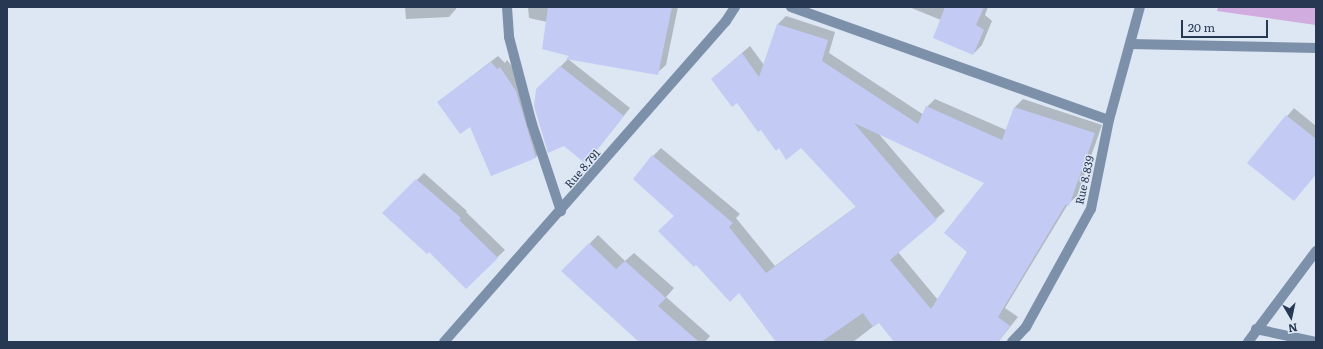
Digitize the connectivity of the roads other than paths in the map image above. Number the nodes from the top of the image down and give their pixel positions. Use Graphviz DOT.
graph roads {
  1 [pos="507,7"];
  2 [pos="735,7"];
  3 [pos="791,7"];
  4 [pos="1140,7"];
  5 [pos="1130,44"];
  6 [pos="1316,48"];
  7 [pos="1110,120"];
  8 [pos="561,211"];
  9 [pos="1316,251"];
  10 [pos="1256,329"];
  11 [pos="444,342"];
  12 [pos="1012,342"];
  13 [pos="1248,342"];
  14 [pos="1316,342"];
  1 -- 8 [label="street"];
  2 -- 8 [label="street, Rue 8.791"];
  3 -- 7 [label="street"];
  4 -- 5 [label="street, Rue 8.839"];
  5 -- 6 [label="street"];
  5 -- 7 [label="street, Rue 8.839"];
  7 -- 12 [label="street, Rue 8.839"];
  8 -- 11 [label="street, Rue 8.791"];
  9 -- 10 [label="street"];
  10 -- 13 [label="street"];
  10 -- 14 [label="street"];
}
